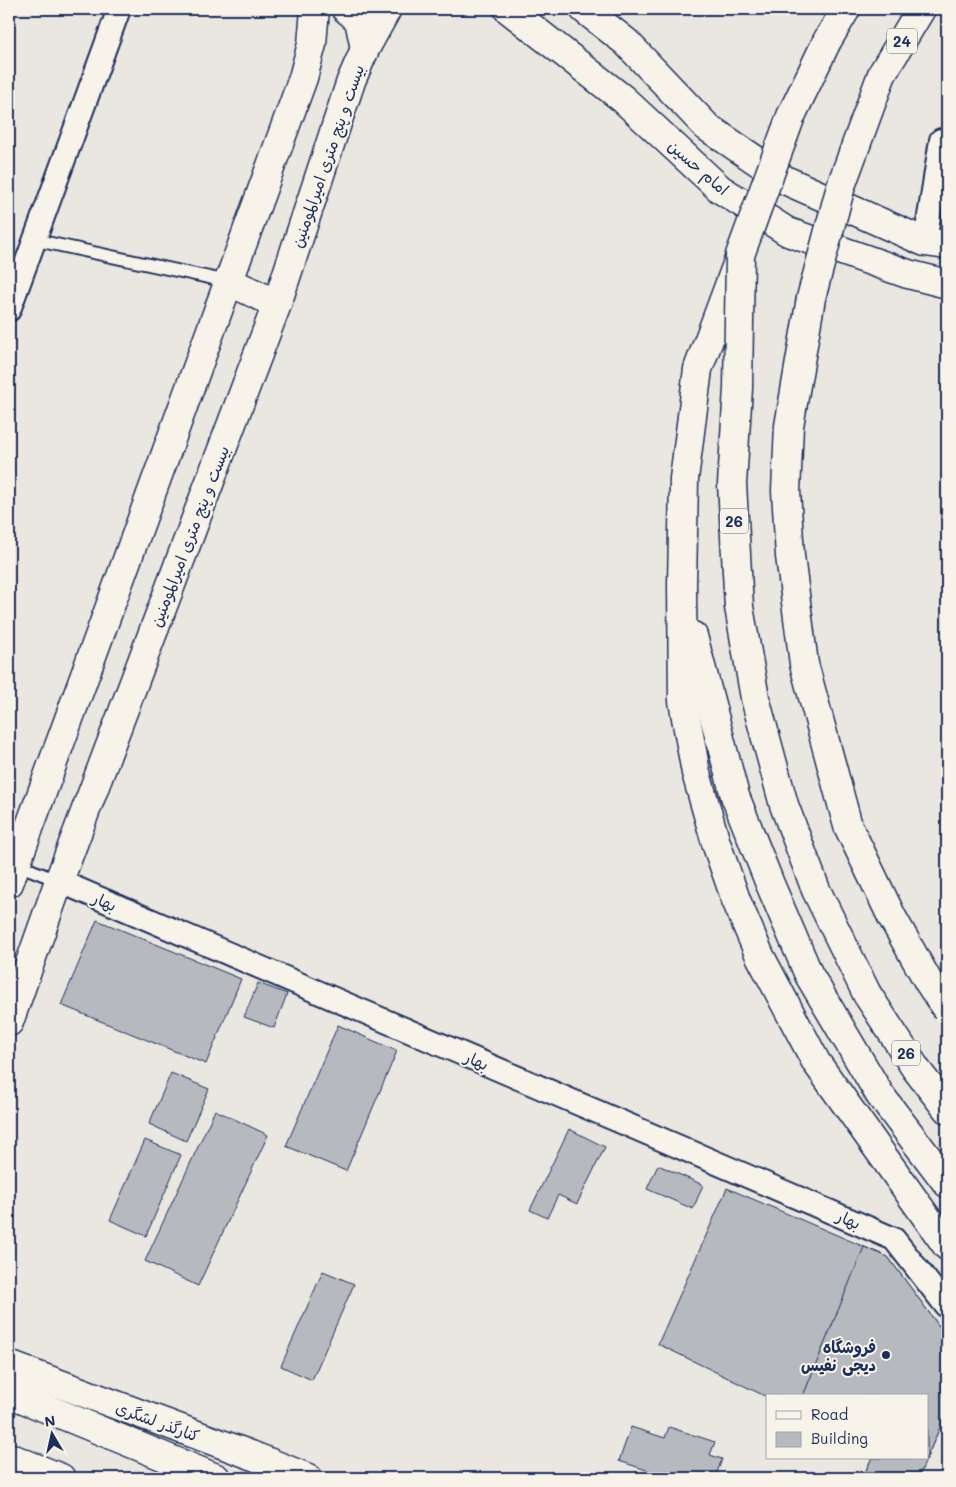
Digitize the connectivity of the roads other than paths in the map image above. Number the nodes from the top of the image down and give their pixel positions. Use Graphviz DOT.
graph roads {
  1 [pos="119,9"];
  2 [pos="315,9"];
  3 [pos="331,9"];
  4 [pos="346,9"];
  5 [pos="387,9"];
  6 [pos="508,9"];
  7 [pos="584,9"];
  8 [pos="846,9"];
  9 [pos="921,9"];
  10 [pos="312,44"];
  11 [pos="365,49"];
  12 [pos="942,140"];
  13 [pos="35,240"];
  14 [pos="936,244"];
  15 [pos="740,255"];
  16 [pos="230,282"];
  17 [pos="947,284"];
  18 [pos="277,304"];
  19 [pos="9,310"];
  20 [pos="682,585"];
  21 [pos="12,873"];
  22 [pos="59,881"];
  23 [pos="947,1010"];
  24 [pos="9,1022"];
  25 [pos="947,1109"];
  26 [pos="947,1183"];
  27 [pos="947,1246"];
  28 [pos="947,1307"];
  29 [pos="9,1365"];
  30 [pos="9,1393"];
  31 [pos="9,1457"];
  32 [pos="61,1478"];
  33 [pos="216,1478"];
  34 [pos="308,1478"];
  1 -- 13 [label="street"];
  2 -- 10 [label="main road"];
  3 -- 10 [label="main road"];
  4 -- 11 [label="main road"];
  5 -- 11 [label="main road, بیست و پنج متری امیرالمومنین"];
  6 -- 17 [label="main road, امام حسین"];
  7 -- 14 [label="main road"];
  8 -- 15 [label="main road, 26, bridge"];
  9 -- 23 [label="main road, 24, bridge"];
  10 -- 16 [label="main road"];
  11 -- 18 [label="main road, بیست و پنج متری امیرالمومنین"];
  12 -- 14 [label="street"];
  13 -- 16 [label="lane"];
  13 -- 19 [label="street"];
  15 -- 20 [label="main road"];
  15 -- 25 [label="main road, 26, bridge"];
  16 -- 18 [label="main road"];
  16 -- 21 [label="main road"];
  18 -- 22 [label="main road, بیست و پنج متری امیرالمومنین"];
  20 -- 26 [label="main road"];
  20 -- 27 [label="main road"];
  21 -- 22 [label="lane"];
  22 -- 24 [label="main road, بیست و پنج متری امیرالمومنین"];
  22 -- 28 [label="street, بهار"];
  29 -- 34 [label="main road, کنارگذر لشگری"];
  30 -- 33 [label="main road"];
  31 -- 32 [label="main road"];
}
